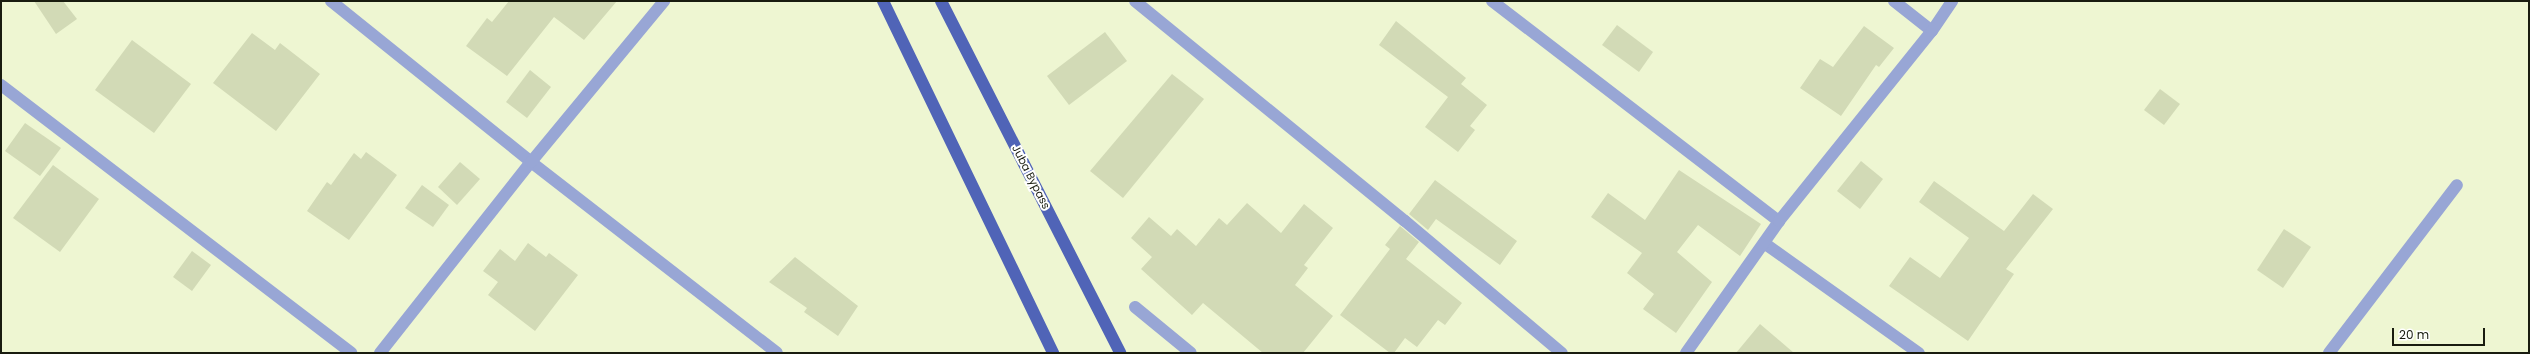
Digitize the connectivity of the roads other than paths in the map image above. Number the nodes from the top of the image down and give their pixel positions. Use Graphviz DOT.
graph roads {
  1 [pos="331,1"];
  2 [pos="664,1"];
  3 [pos="883,1"];
  4 [pos="941,1"];
  5 [pos="1135,1"];
  6 [pos="1492,1"];
  7 [pos="1894,1"];
  8 [pos="1952,1"];
  9 [pos="1932,31"];
  10 [pos="1,85"];
  11 [pos="531,162"];
  12 [pos="2456,185"];
  13 [pos="1779,221"];
  14 [pos="1764,243"];
  15 [pos="1135,307"];
  16 [pos="351,353"];
  17 [pos="380,353"];
  18 [pos="776,353"];
  19 [pos="1053,353"];
  20 [pos="1120,353"];
  21 [pos="1191,353"];
  22 [pos="1562,353"];
  23 [pos="1686,353"];
  24 [pos="1919,353"];
  25 [pos="2329,353"];
  1 -- 11 [label="street"];
  2 -- 11 [label="street"];
  3 -- 19 [label="main road"];
  4 -- 20 [label="main road, Juba Bypass"];
  5 -- 22 [label="street"];
  6 -- 13 [label="street"];
  7 -- 9 [label="street"];
  8 -- 9 [label="street"];
  9 -- 13 [label="street"];
  10 -- 16 [label="street"];
  11 -- 17 [label="street"];
  11 -- 18 [label="street"];
  12 -- 25 [label="street"];
  13 -- 14 [label="street"];
  14 -- 23 [label="street"];
  14 -- 24 [label="street"];
  15 -- 21 [label="street"];
}
